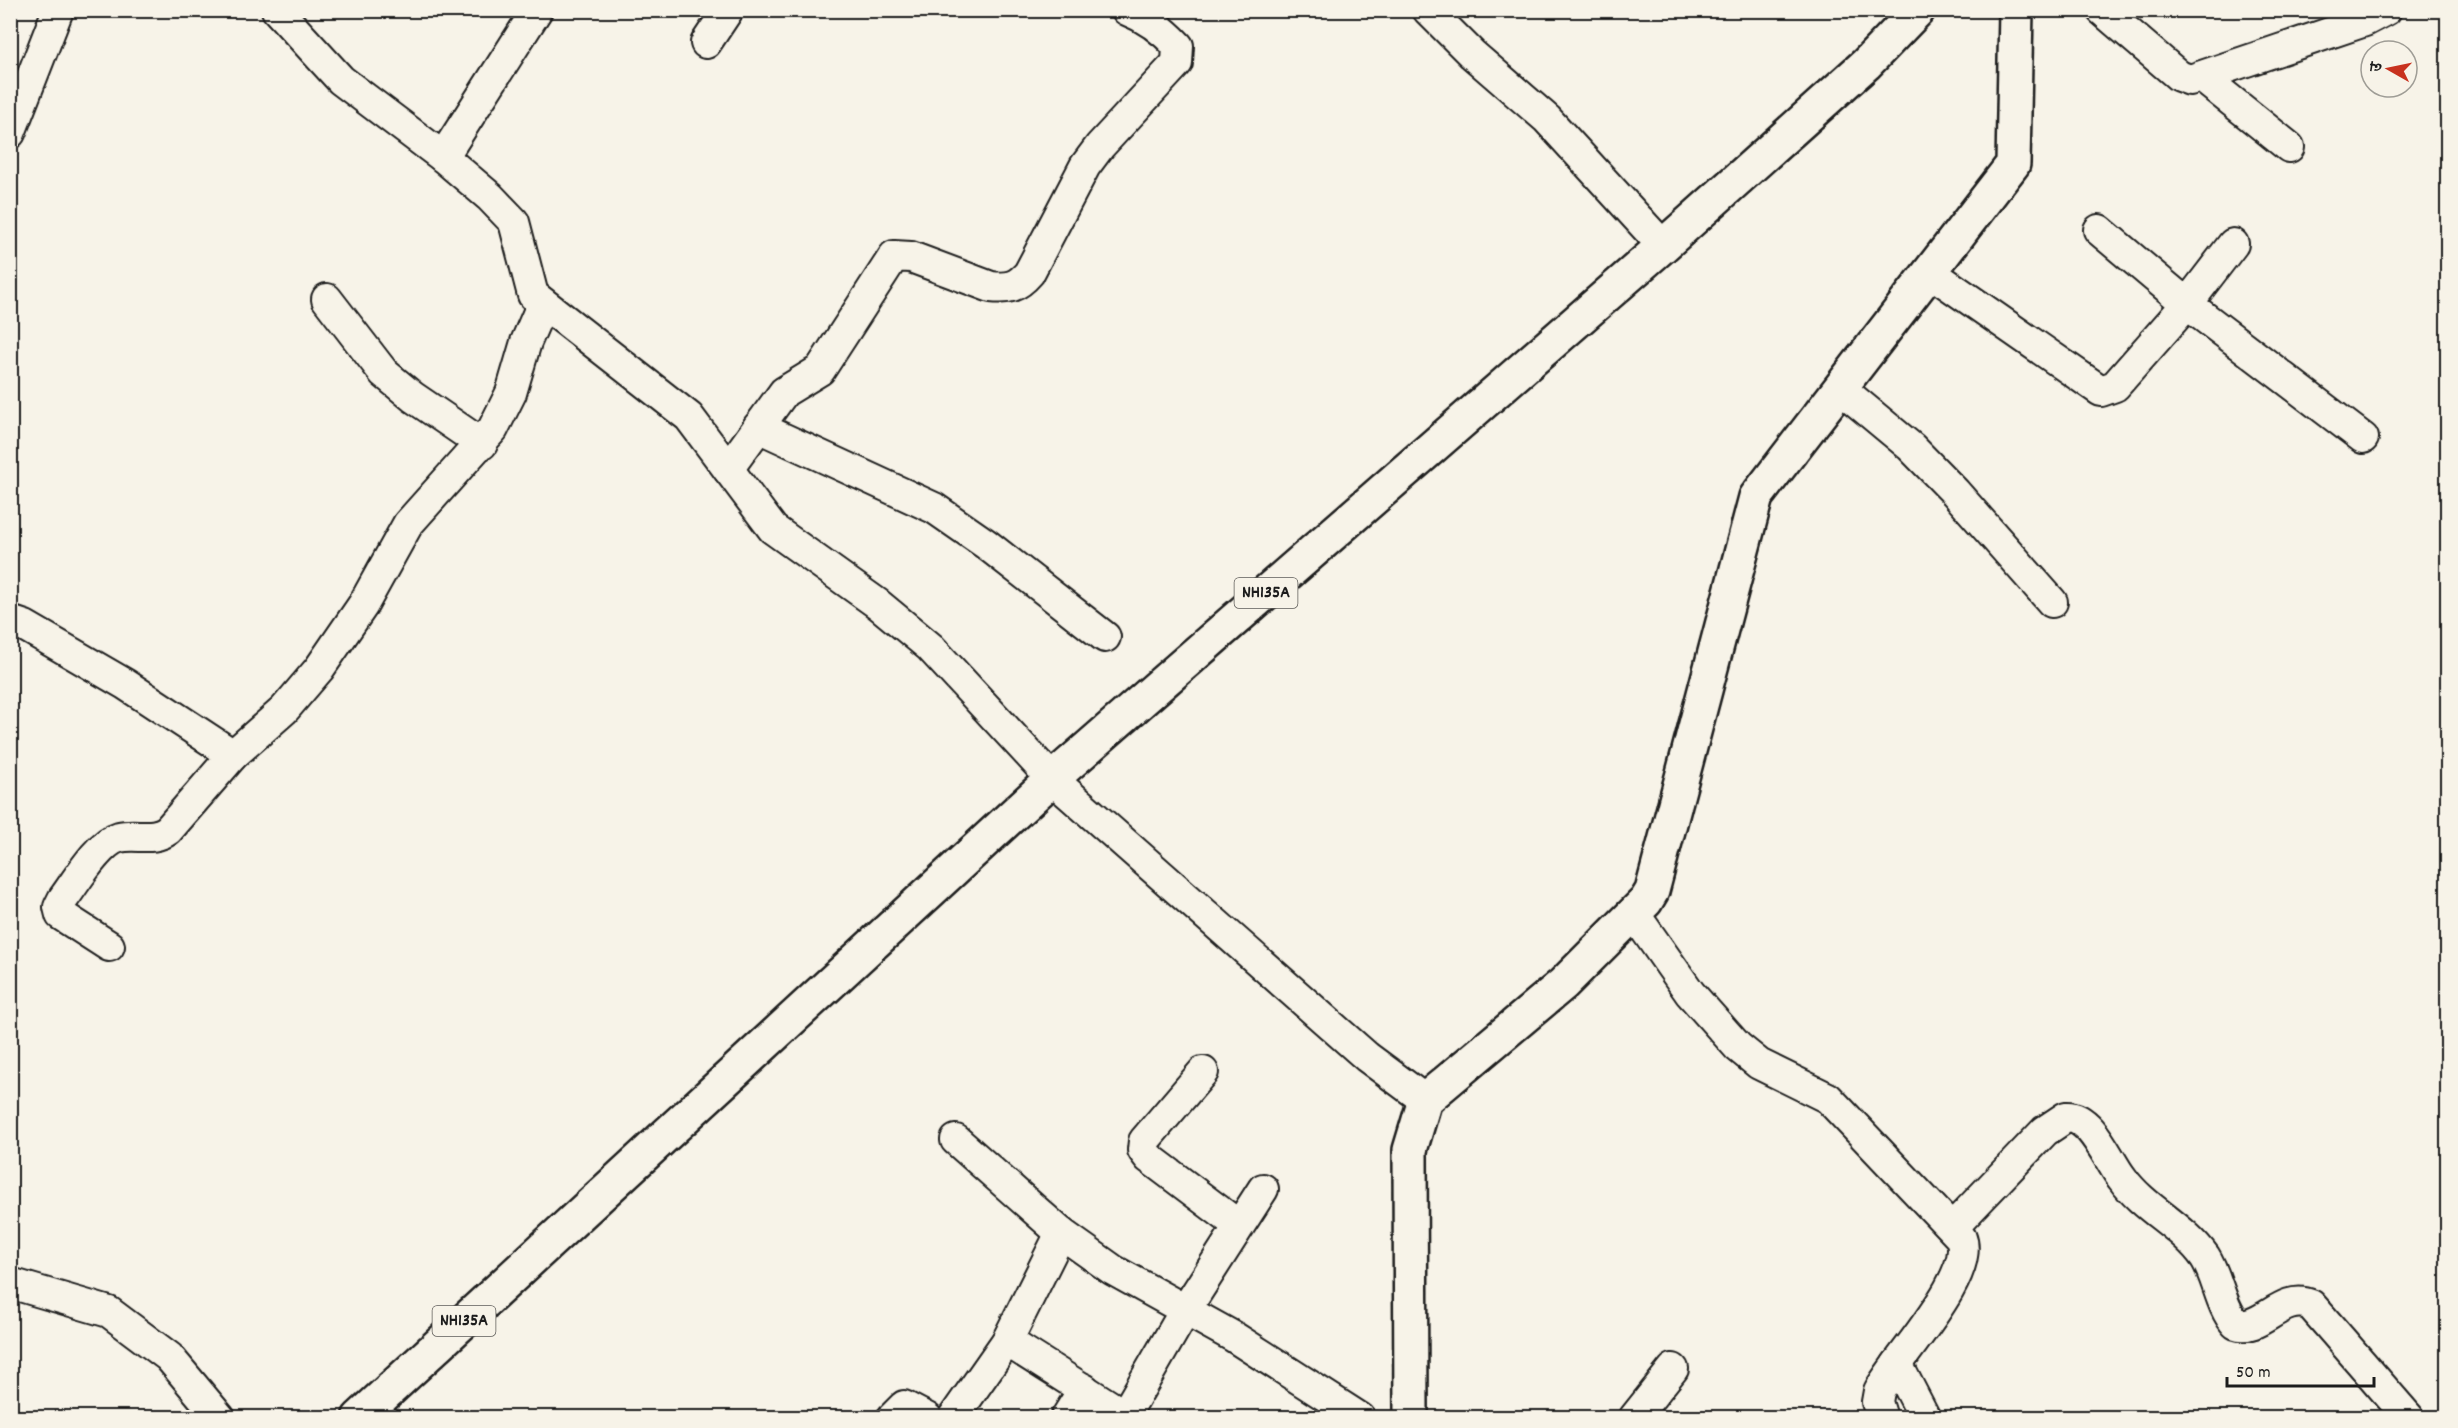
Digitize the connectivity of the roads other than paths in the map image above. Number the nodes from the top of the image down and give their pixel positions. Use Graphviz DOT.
graph roads {
  1 [pos="58,10"];
  2 [pos="277,10"];
  3 [pos="537,10"];
  4 [pos="728,10"];
  5 [pos="1127,10"];
  6 [pos="1428,10"];
  7 [pos="1918,10"];
  8 [pos="2016,10"];
  9 [pos="2102,10"];
  10 [pos="2386,10"];
  11 [pos="706,43"];
  12 [pos="2203,78"];
  13 [pos="10,133"];
  14 [pos="2289,147"];
  15 [pos="444,157"];
  16 [pos="2099,230"];
  17 [pos="2233,244"];
  18 [pos="1663,246"];
  19 [pos="1930,272"];
  20 [pos="327,299"];
  21 [pos="2187,304"];
  22 [pos="542,305"];
  23 [pos="1840,388"];
  24 [pos="758,427"];
  25 [pos="2363,438"];
  26 [pos="482,444"];
  27 [pos="729,469"];
  28 [pos="2052,602"];
  29 [pos="10,621"];
  30 [pos="1105,637"];
  31 [pos="233,755"];
  32 [pos="1052,779"];
  33 [pos="1639,907"];
  34 [pos="109,946"];
  35 [pos="1203,1072"];
  36 [pos="1425,1100"];
  37 [pos="956,1140"];
  38 [pos="1263,1189"];
  39 [pos="1238,1225"];
  40 [pos="1953,1227"];
  41 [pos="1061,1233"];
  42 [pos="10,1283"];
  43 [pos="1186,1309"];
  44 [pos="1007,1341"];
  45 [pos="1897,1364"];
  46 [pos="1673,1369"];
  47 [pos="1084,1389"];
  48 [pos="1872,1410"];
  49 [pos="1123,1416"];
  50 [pos="220,1418"];
  51 [pos="359,1418"];
  52 [pos="892,1418"];
  53 [pos="927,1418"];
  54 [pos="953,1418"];
  55 [pos="1066,1418"];
  56 [pos="1360,1418"];
  57 [pos="1411,1418"];
  58 [pos="1634,1418"];
  59 [pos="1925,1418"];
  60 [pos="2409,1418"];
  1 -- 13 [label="street"];
  2 -- 15 [label="street"];
  3 -- 15 [label="street"];
  4 -- 11 [label="street"];
  5 -- 24 [label="street"];
  6 -- 18 [label="street"];
  7 -- 18 [label="main road, NH135A"];
  8 -- 19 [label="main road"];
  9 -- 12 [label="street"];
  10 -- 12 [label="street"];
  12 -- 14 [label="street"];
  15 -- 22 [label="street"];
  16 -- 21 [label="street"];
  17 -- 21 [label="street"];
  18 -- 32 [label="main road, NH135A"];
  19 -- 21 [label="street"];
  19 -- 23 [label="main road"];
  20 -- 26 [label="street"];
  21 -- 25 [label="street"];
  22 -- 26 [label="street"];
  22 -- 27 [label="street"];
  23 -- 28 [label="street"];
  23 -- 33 [label="main road"];
  24 -- 27 [label="street"];
  24 -- 30 [label="street"];
  26 -- 31 [label="street"];
  27 -- 32 [label="street"];
  29 -- 31 [label="street"];
  31 -- 34 [label="street"];
  32 -- 36 [label="street"];
  32 -- 51 [label="main road, NH135A"];
  33 -- 36 [label="main road"];
  33 -- 40 [label="street"];
  35 -- 39 [label="street"];
  36 -- 57 [label="main road"];
  37 -- 41 [label="street"];
  38 -- 39 [label="street"];
  39 -- 43 [label="street"];
  40 -- 45 [label="street"];
  40 -- 60 [label="street"];
  41 -- 43 [label="street"];
  41 -- 44 [label="street"];
  42 -- 50 [label="street"];
  43 -- 49 [label="street"];
  43 -- 56 [label="street"];
  44 -- 47 [label="street"];
  44 -- 54 [label="street"];
  45 -- 48 [label="street"];
  45 -- 59 [label="street"];
  46 -- 58 [label="street"];
  47 -- 49 [label="street"];
  47 -- 55 [label="street"];
  52 -- 53 [label="street"];
}
